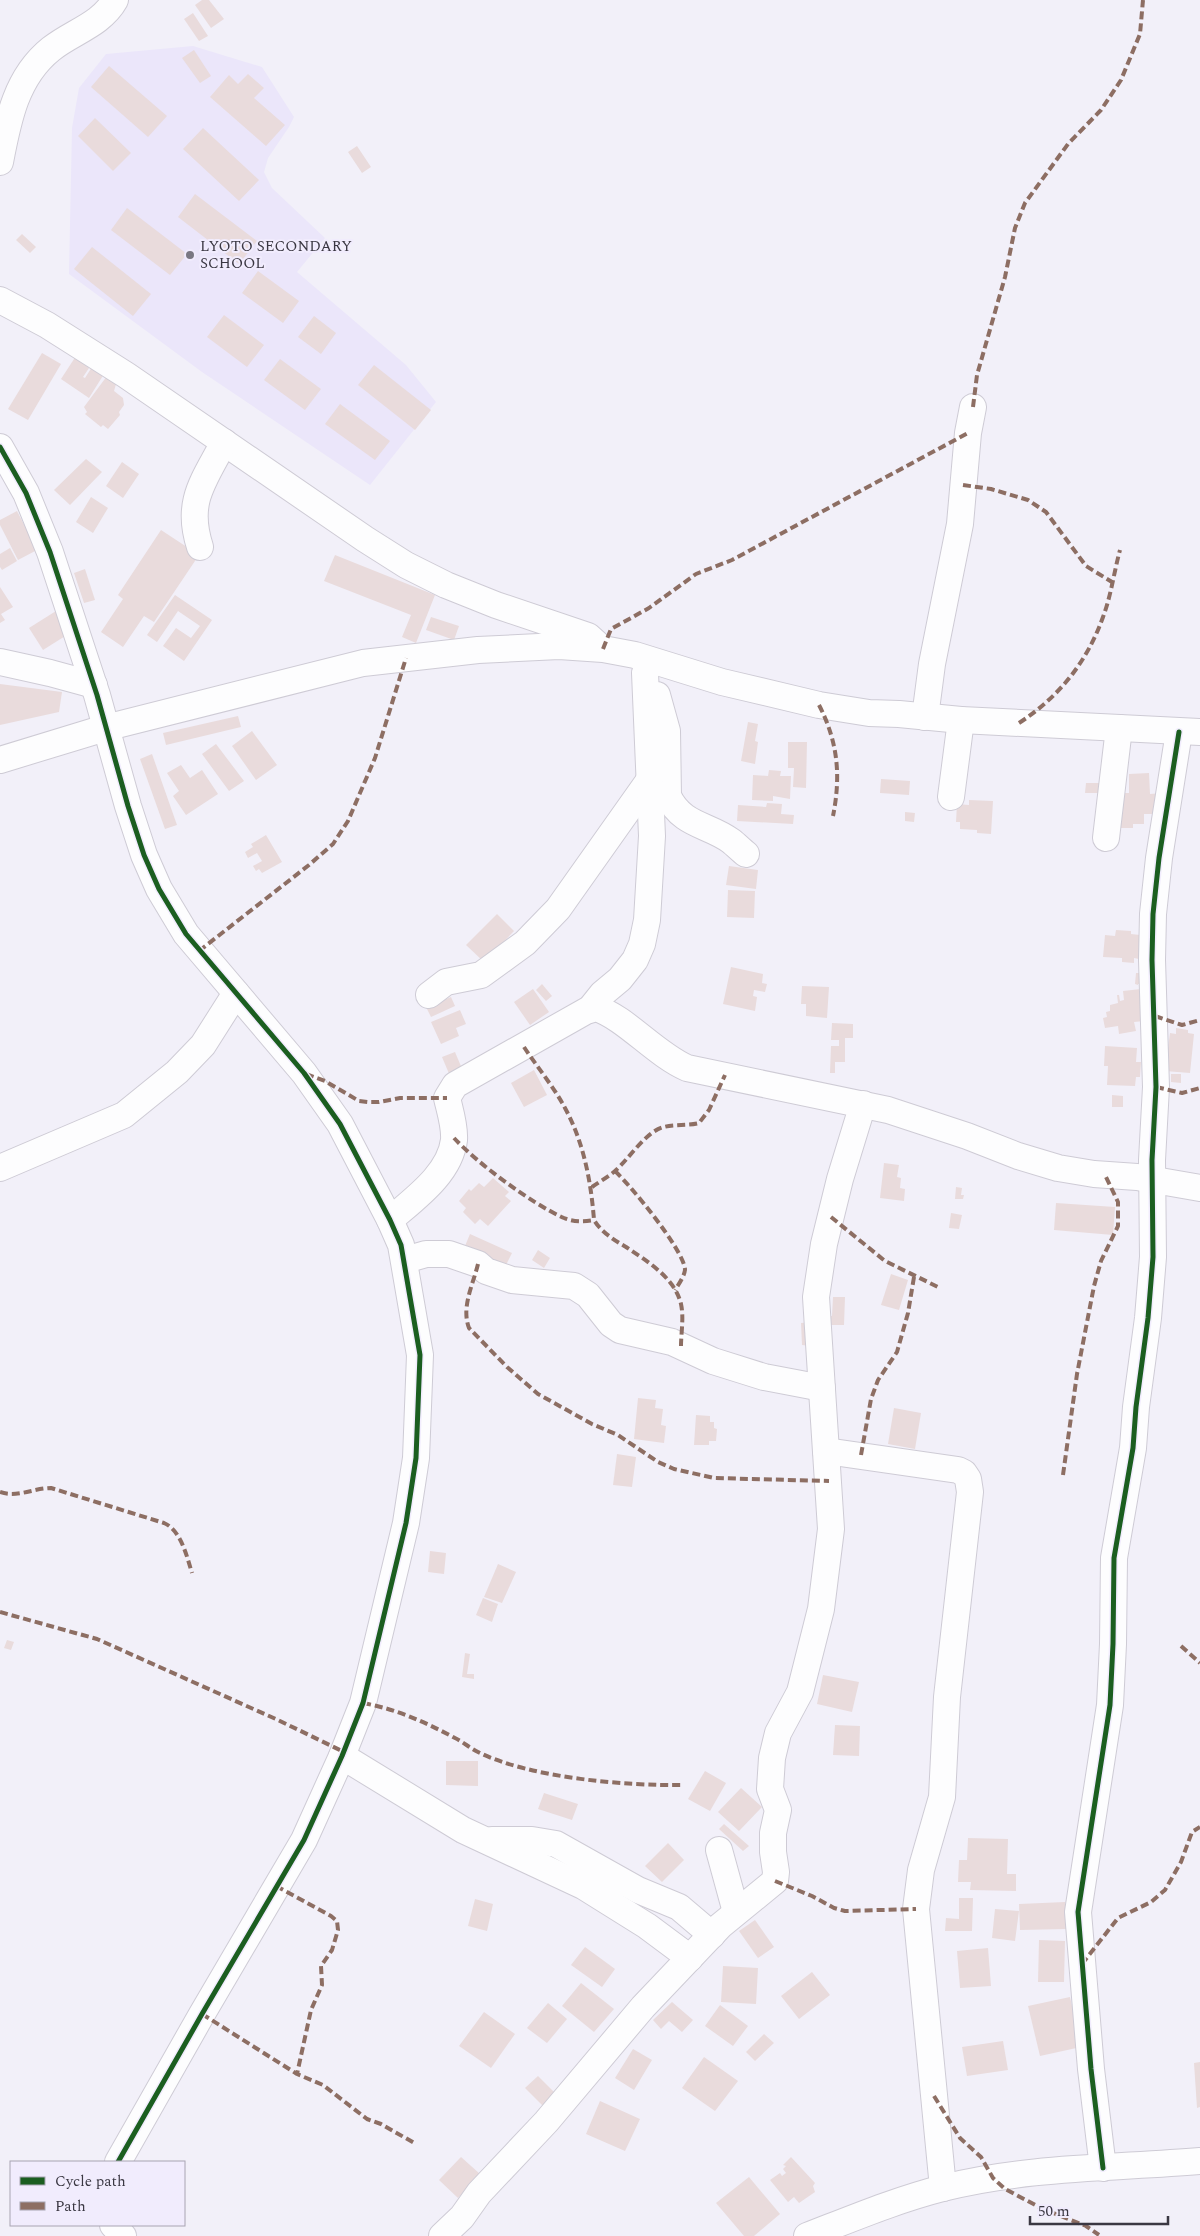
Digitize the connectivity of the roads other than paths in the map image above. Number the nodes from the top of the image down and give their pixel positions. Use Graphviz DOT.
graph roads {
  1 [pos="115,0"];
  2 [pos="0,162"];
  3 [pos="0,300"];
  4 [pos="973,407"];
  5 [pos="224,442"];
  6 [pos="0,447"];
  7 [pos="200,547"];
  8 [pos="603,649"];
  9 [pos="0,662"];
  10 [pos="640,664"];
  11 [pos="94,685"];
  12 [pos="925,717"];
  13 [pos="961,720"];
  14 [pos="105,728"];
  15 [pos="1119,728"];
  16 [pos="1190,732"];
  17 [pos="0,760"];
  18 [pos="650,779"];
  19 [pos="951,797"];
  20 [pos="1106,838"];
  21 [pos="746,854"];
  22 [pos="236,993"];
  23 [pos="429,995"];
  24 [pos="590,1009"];
  25 [pos="863,1104"];
  26 [pos="0,1168"];
  27 [pos="1152,1179"];
  28 [pos="1200,1188"];
  29 [pos="390,1220"];
  30 [pos="405,1260"];
  31 [pos="822,1388"];
  32 [pos="826,1451"];
  33 [pos="342,1756"];
  34 [pos="489,1840"];
  35 [pos="719,1850"];
  36 [pos="736,1912"];
  37 [pos="712,1935"];
  38 [pos="690,1958"];
  39 [pos="119,2161"];
  40 [pos="1200,2161"];
  41 [pos="1103,2168"];
  42 [pos="943,2188"];
  43 [pos="114,2226"];
  44 [pos="123,2236"];
  45 [pos="442,2236"];
  46 [pos="807,2236"];
  1 -- 2 [label="street"];
  3 -- 5 [label="street"];
  4 -- 12 [label="street"];
  5 -- 7 [label="street"];
  5 -- 8 [label="street"];
  6 -- 11 [label="street"];
  8 -- 10 [label="street"];
  8 -- 14 [label="street"];
  9 -- 11 [label="street"];
  10 -- 12 [label="street"];
  10 -- 18 [label="street"];
  10 -- 21 [label="street"];
  11 -- 14 [label="street"];
  12 -- 13 [label="street"];
  13 -- 15 [label="street"];
  13 -- 19 [label="street"];
  14 -- 17 [label="street"];
  14 -- 22 [label="street"];
  15 -- 16 [label="street"];
  15 -- 20 [label="street"];
  16 -- 27 [label="street"];
  18 -- 23 [label="street"];
  18 -- 24 [label="street"];
  22 -- 26 [label="street"];
  22 -- 29 [label="street"];
  24 -- 25 [label="street"];
  24 -- 29 [label="street"];
  25 -- 27 [label="street"];
  25 -- 31 [label="street"];
  27 -- 28 [label="street"];
  27 -- 41 [label="street"];
  29 -- 30 [label="street"];
  30 -- 31 [label="street"];
  30 -- 33 [label="street"];
  31 -- 32 [label="street"];
  32 -- 36 [label="street"];
  32 -- 42 [label="street"];
  33 -- 34 [label="street"];
  33 -- 39 [label="street"];
  34 -- 37 [label="street"];
  34 -- 38 [label="street"];
  35 -- 36 [label="street"];
  36 -- 37 [label="street"];
  37 -- 38 [label="street"];
  38 -- 45 [label="street"];
  40 -- 41 [label="street"];
  41 -- 42 [label="street"];
  42 -- 46 [label="street"];
  43 -- 44 [label="street"];
}
